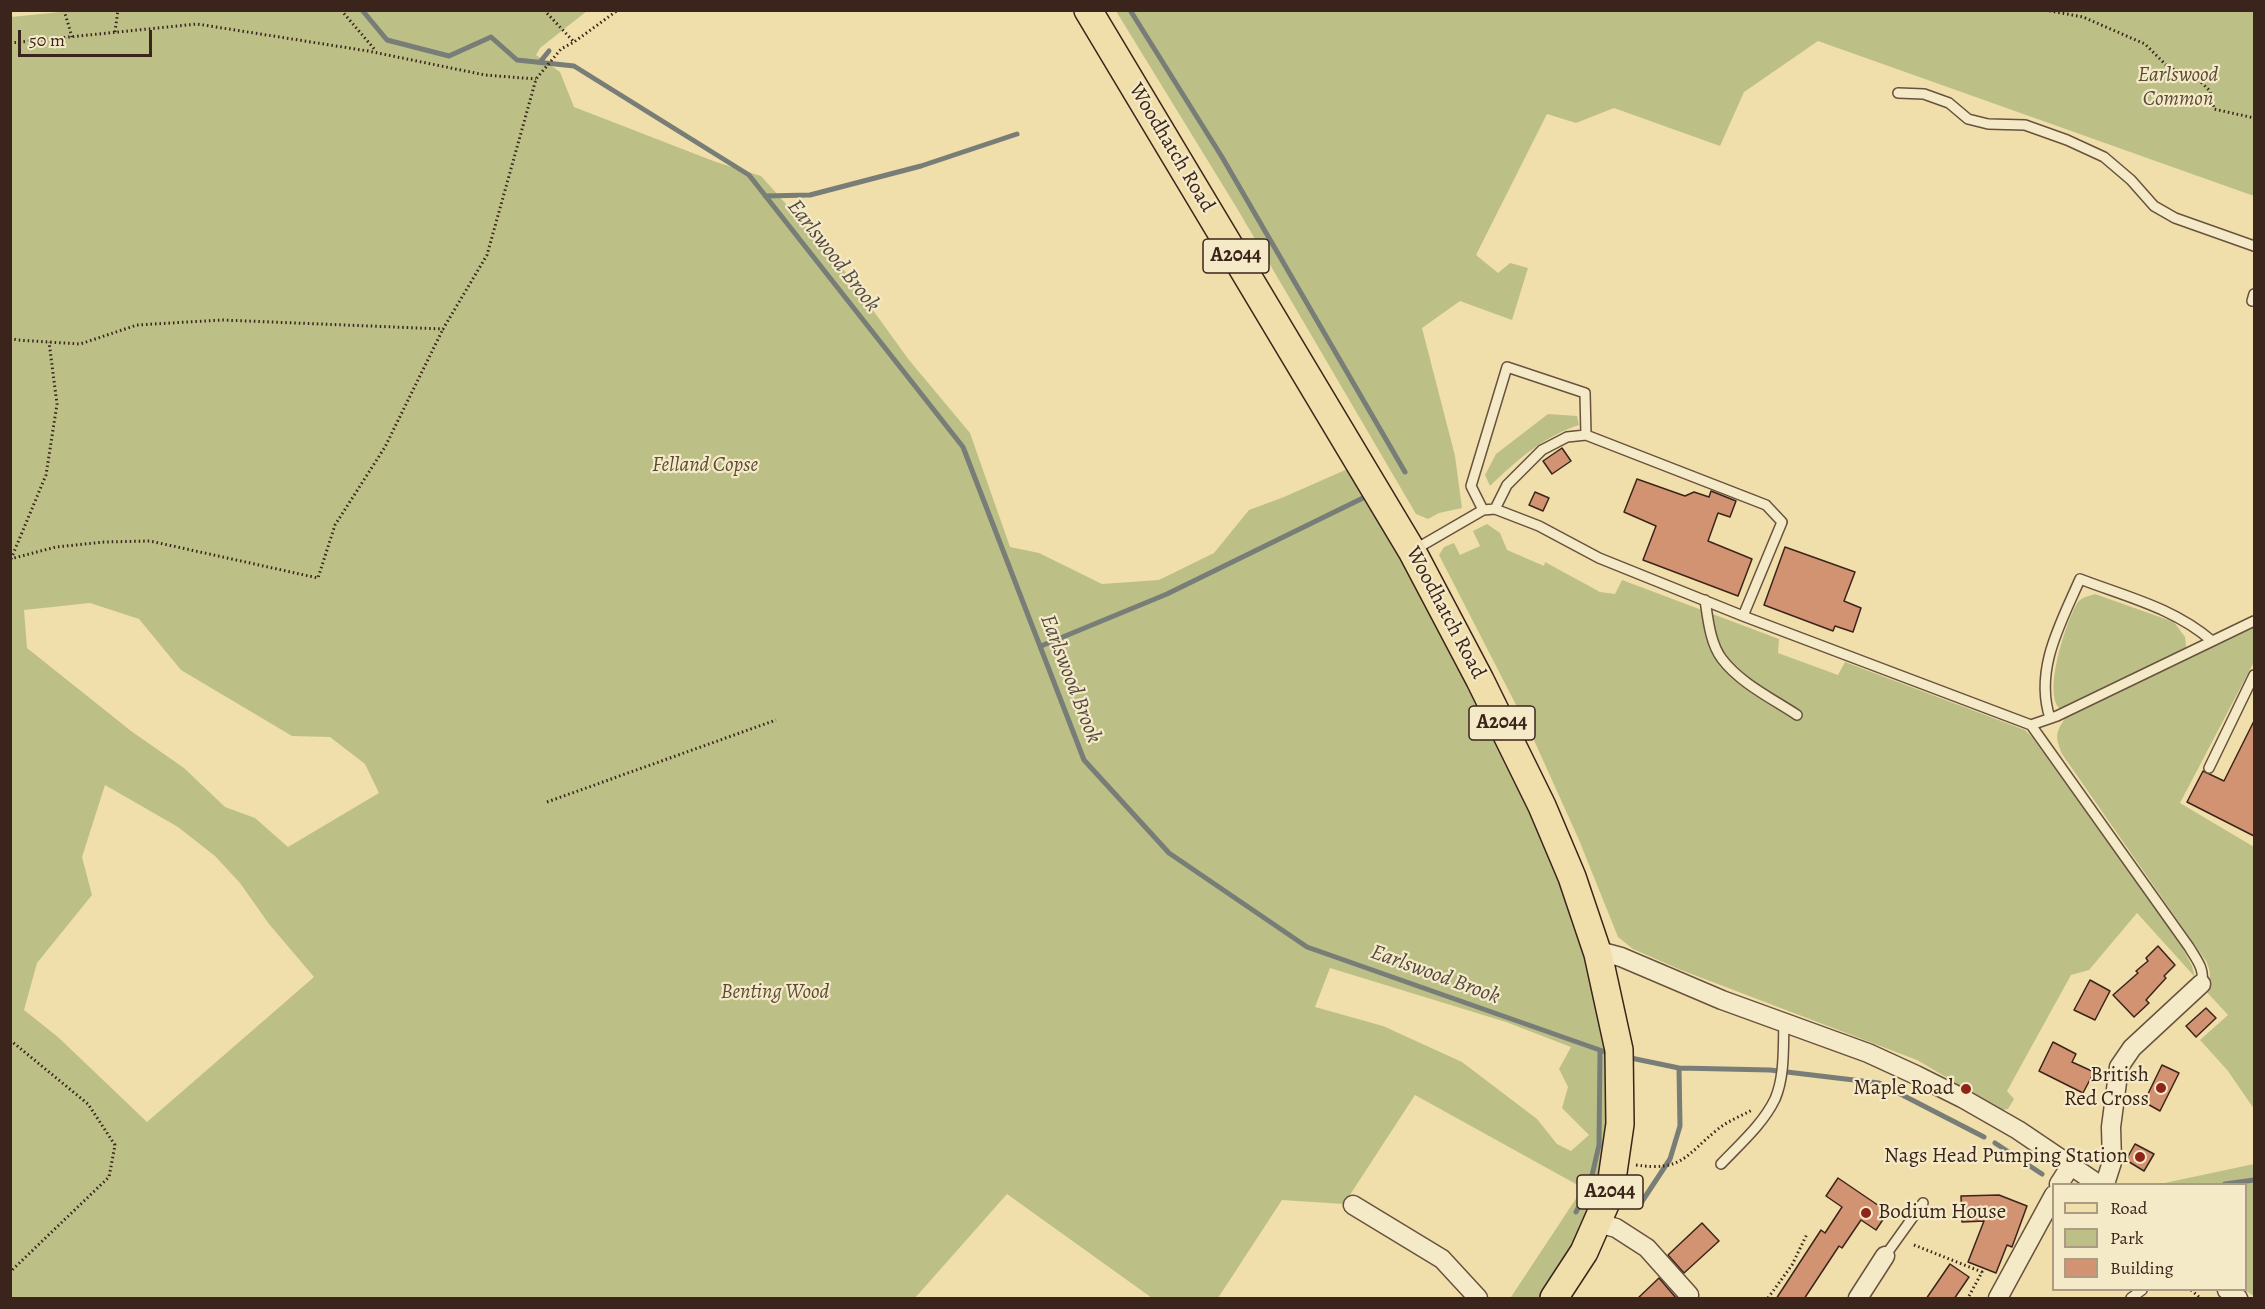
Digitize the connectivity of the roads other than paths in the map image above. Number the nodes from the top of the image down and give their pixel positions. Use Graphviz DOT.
graph roads {
  1 [pos="1088,10"];
  2 [pos="1898,93"];
  3 [pos="2254,246"];
  4 [pos="1586,435"];
  5 [pos="1495,509"];
  6 [pos="1483,510"];
  7 [pos="1412,551"];
  8 [pos="1705,600"];
  9 [pos="1743,616"];
  10 [pos="2254,621"];
  11 [pos="2212,641"];
  12 [pos="2254,675"];
  13 [pos="1797,715"];
  14 [pos="2050,718"];
  15 [pos="2031,724"];
  16 [pos="2209,768"];
  17 [pos="1598,954"];
  18 [pos="2200,984"];
  19 [pos="1784,1023"];
  20 [pos="1720,1164"];
  21 [pos="2070,1165"];
  22 [pos="2061,1183"];
  23 [pos="2095,1183"];
  24 [pos="2106,1183"];
  25 [pos="2052,1200"];
  26 [pos="1923,1203"];
  27 [pos="1353,1205"];
  28 [pos="1598,1223"];
  29 [pos="1885,1256"];
  30 [pos="1467,1295"];
  31 [pos="1688,1297"];
  32 [pos="1554,1299"];
  33 [pos="1858,1299"];
  34 [pos="1998,1299"];
  1 -- 7 [label="main road, Woodhatch Road / A2044"];
  2 -- 3 [label="lane"];
  4 -- 5 [label="lane"];
  4 -- 6 [label="lane"];
  4 -- 9 [label="lane"];
  5 -- 6 [label="lane"];
  5 -- 8 [label="lane"];
  6 -- 7 [label="lane"];
  7 -- 17 [label="main road, Woodhatch Road / A2044"];
  8 -- 9 [label="lane"];
  8 -- 13 [label="lane"];
  9 -- 15 [label="lane"];
  10 -- 11 [label="lane"];
  11 -- 14 [label="lane"];
  11 -- 14 [label="lane"];
  12 -- 16 [label="lane"];
  14 -- 15 [label="lane"];
  15 -- 18 [label="lane"];
  17 -- 19 [label="street"];
  17 -- 28 [label="main road, Woodhatch Road / A2044"];
  18 -- 24 [label="street"];
  19 -- 20 [label="lane"];
  19 -- 21 [label="street"];
  21 -- 22 [label="street"];
  21 -- 23 [label="street"];
  25 -- 34 [label="street"];
  26 -- 29 [label="lane"];
  27 -- 30 [label="street"];
  28 -- 31 [label="street"];
  28 -- 32 [label="main road, Woodhatch Road / A2044"];
  29 -- 33 [label="street"];
}
